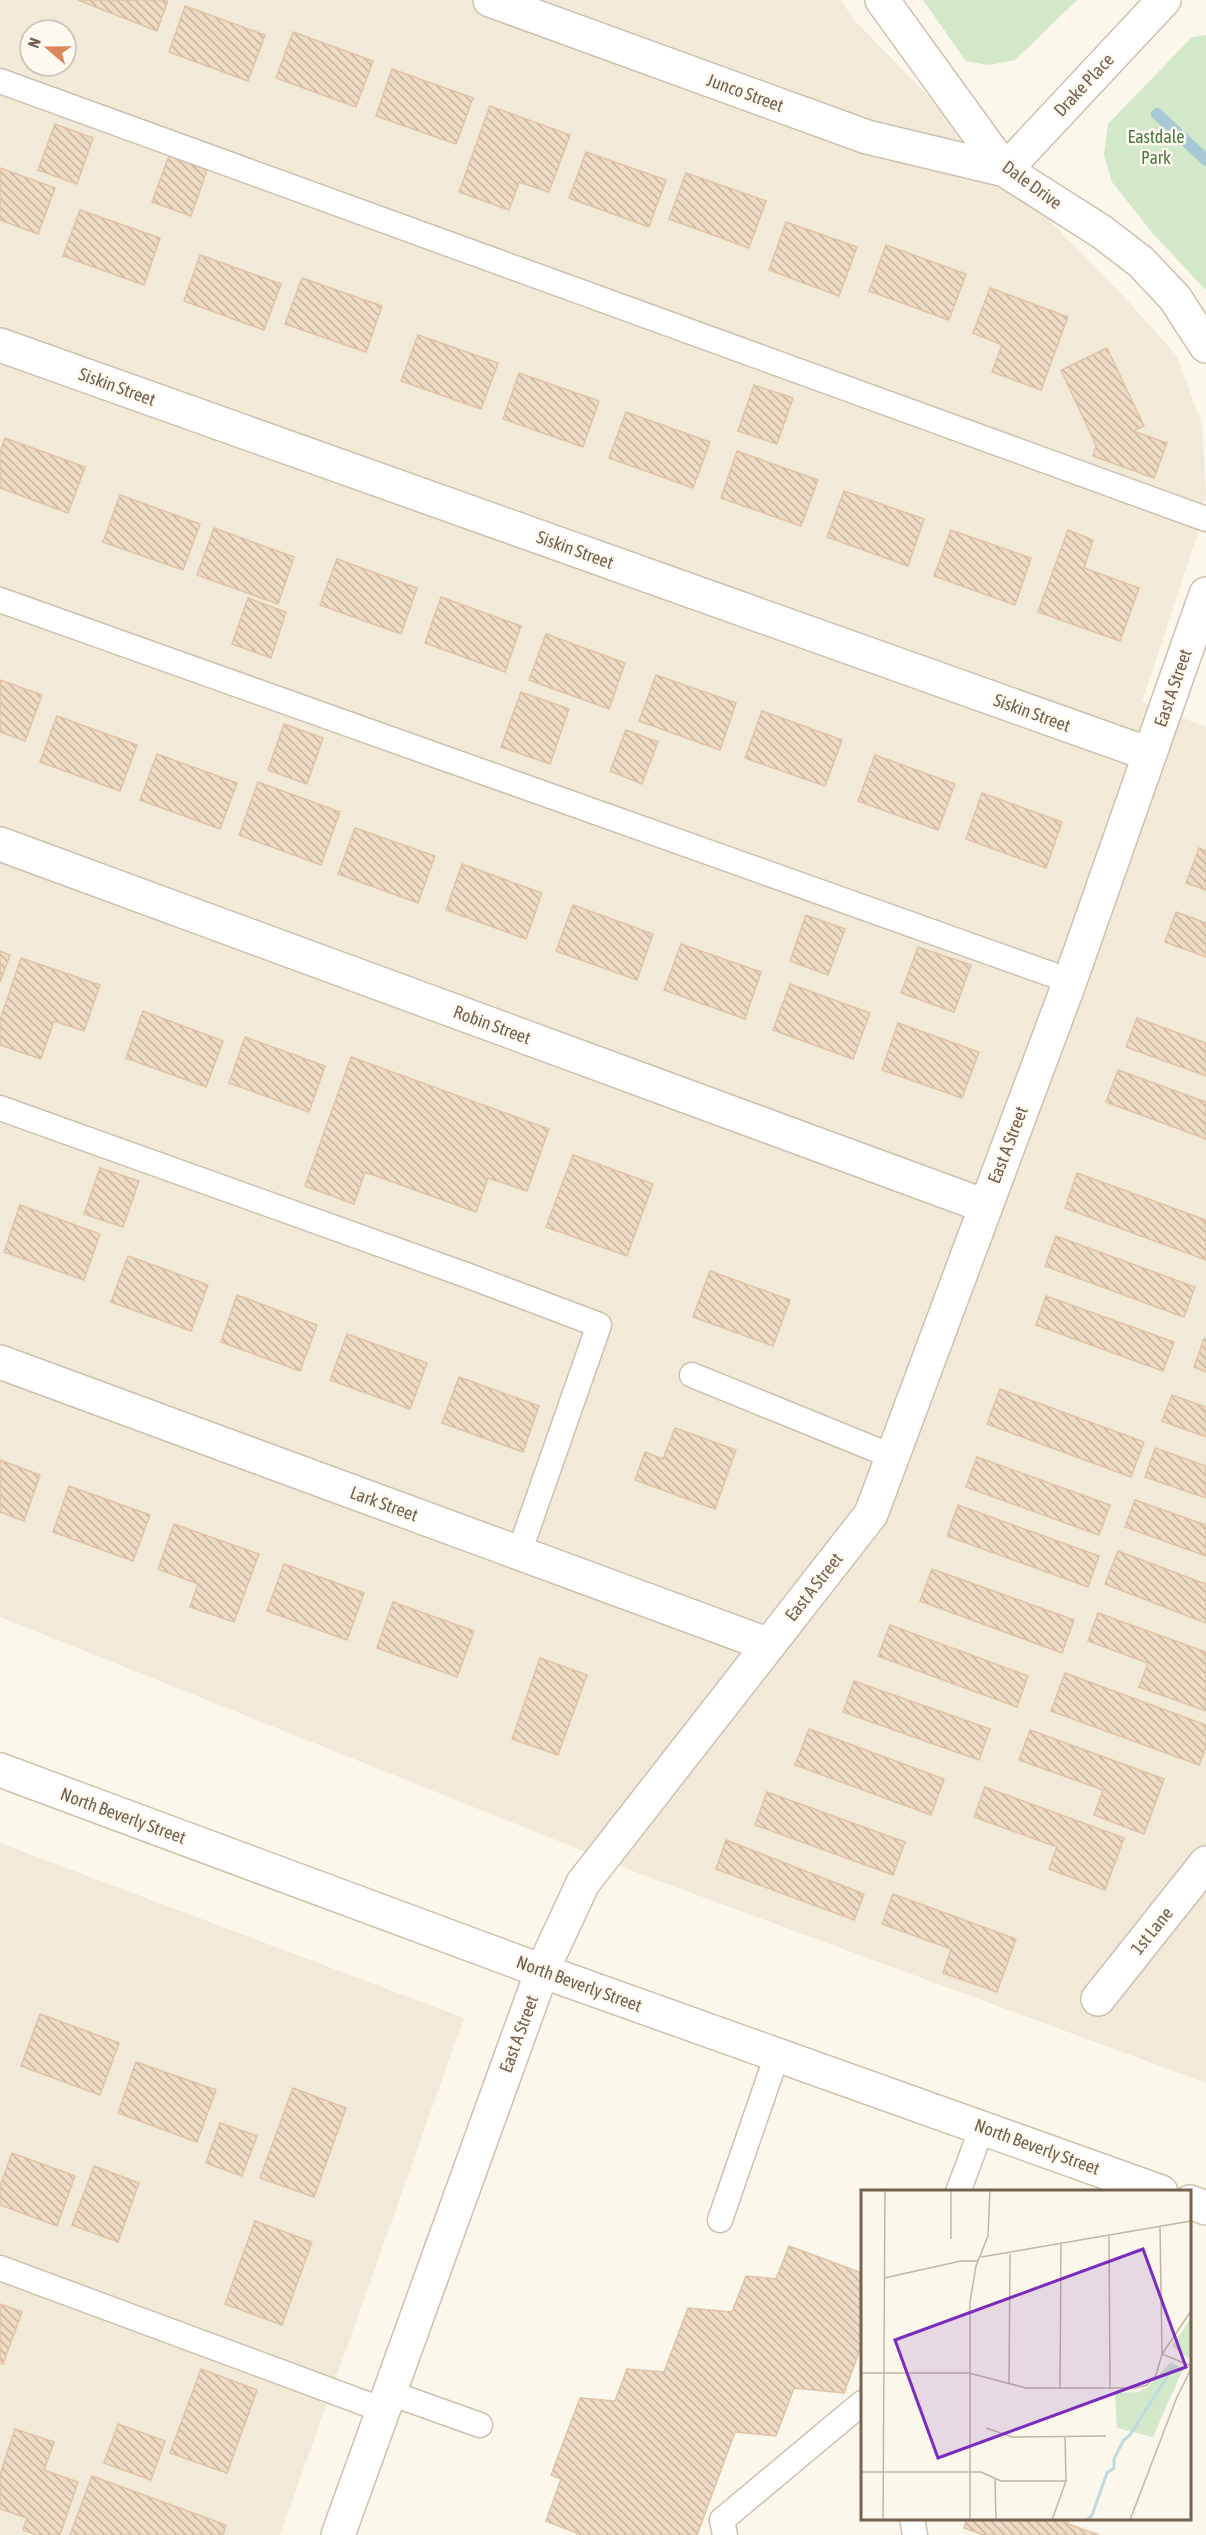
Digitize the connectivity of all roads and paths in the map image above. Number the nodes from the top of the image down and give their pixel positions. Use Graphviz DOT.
graph roads {
  1 [pos="490,0"];
  2 [pos="882,0"];
  3 [pos="1164,0"];
  4 [pos="0,81"];
  5 [pos="1005,170"];
  6 [pos="0,345"];
  7 [pos="1206,346"];
  8 [pos="1206,519"];
  9 [pos="1206,594"];
  10 [pos="0,600"];
  11 [pos="1149,754"];
  12 [pos="0,844"];
  13 [pos="1070,981"];
  14 [pos="0,1108"];
  15 [pos="985,1206"];
  16 [pos="0,1362"];
  17 [pos="692,1375"];
  18 [pos="894,1457"];
  19 [pos="519,1553"];
  20 [pos="769,1645"];
  21 [pos="0,1770"];
  22 [pos="1206,1863"];
  23 [pos="542,1971"];
  24 [pos="1098,1999"];
  25 [pos="777,2055"];
  26 [pos="982,2128"];
  27 [pos="959,2190"];
  28 [pos="1150,2190"];
  29 [pos="1191,2202"];
  30 [pos="1206,2208"];
  31 [pos="720,2220"];
  32 [pos="0,2268"];
  33 [pos="387,2402"];
  34 [pos="861,2404"];
  35 [pos="480,2425"];
  36 [pos="912,2520"];
  37 [pos="338,2535"];
  38 [pos="725,2535"];
  39 [pos="915,2535"];
  1 -- 5 [label="street, Junco Street"];
  2 -- 5 [label="street, Dale Drive"];
  3 -- 5 [label="street, Drake Place"];
  4 -- 8 [label="lane"];
  5 -- 7 [label="street, Dale Drive"];
  6 -- 11 [label="street, Siskin Street"];
  9 -- 11 [label="street, East A Street"];
  10 -- 13 [label="lane"];
  11 -- 13 [label="street, East A Street"];
  12 -- 15 [label="street, Robin Street"];
  13 -- 15 [label="street, East A Street"];
  14 -- 19 [label="lane"];
  15 -- 18 [label="street, East A Street"];
  16 -- 19 [label="street, Lark Street"];
  17 -- 18 [label="lane"];
  18 -- 20 [label="street, East A Street"];
  19 -- 20 [label="street, Lark Street"];
  20 -- 23 [label="street, East A Street"];
  21 -- 23 [label="street, North Beverly Street"];
  22 -- 24 [label="street, 1st Lane"];
  23 -- 25 [label="street, North Beverly Street"];
  23 -- 33 [label="street, East A Street"];
  25 -- 26 [label="street, North Beverly Street"];
  25 -- 31 [label="lane"];
  26 -- 27 [label="lane"];
  26 -- 28 [label="street, North Beverly Street"];
  29 -- 30 [label="street"];
  32 -- 33 [label="lane"];
  33 -- 35 [label="lane"];
  33 -- 37 [label="street, East A Street"];
  34 -- 38 [label="lane"];
  36 -- 39 [label="lane"];
}
